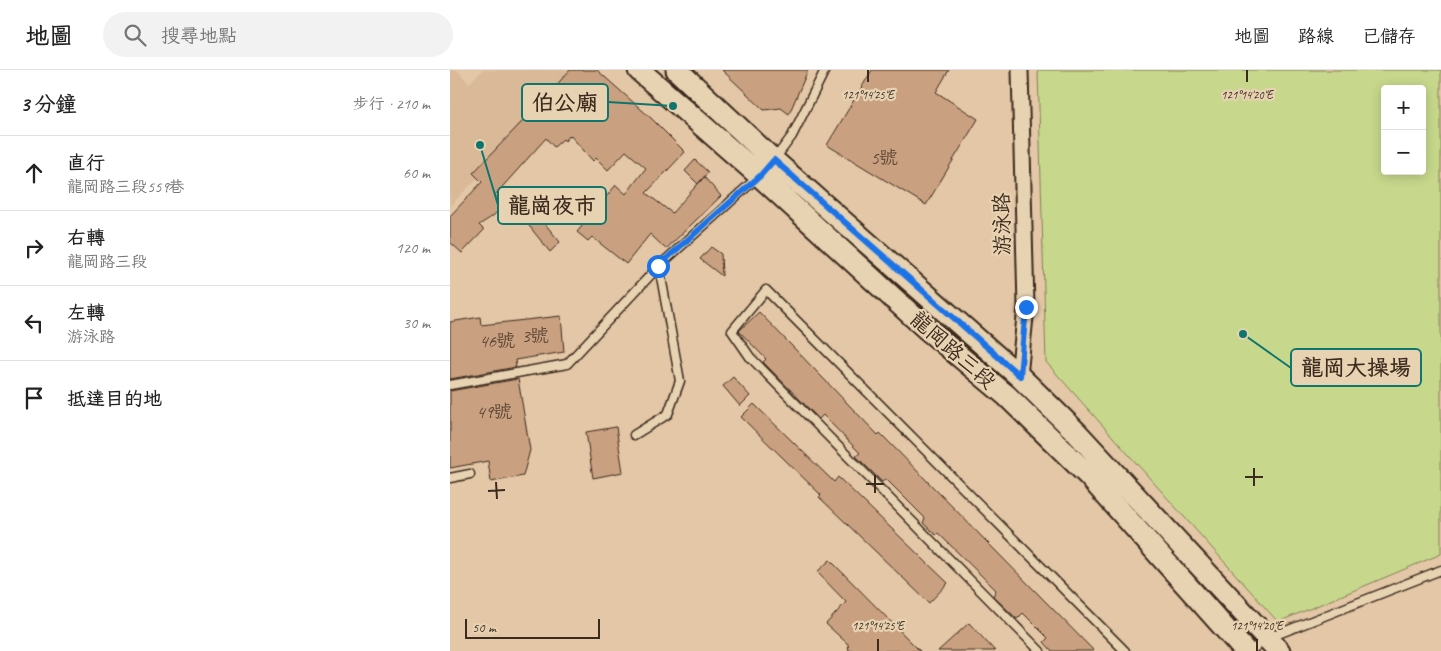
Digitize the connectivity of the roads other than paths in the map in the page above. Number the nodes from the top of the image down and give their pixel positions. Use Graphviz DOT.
graph roads {
  1 [pos="640,70"];
  2 [pos="679,70"];
  3 [pos="825,70"];
  4 [pos="1020,70"];
  5 [pos="767,168"];
  6 [pos="658,266"];
  7 [pos="450,385"];
  8 [pos="1013,386"];
  9 [pos="634,435"];
  10 [pos="470,474"];
  11 [pos="450,478"];
  12 [pos="1441,570"];
  13 [pos="1274,645"];
  14 [pos="1040,651"];
  15 [pos="1125,651"];
  16 [pos="1244,651"];
  17 [pos="1250,651"];
  1 -- 5 [label="main road, 龍岡路三段"];
  2 -- 5 [label="main road, 龍岡路三段"];
  3 -- 5 [label="lane"];
  4 -- 8 [label="street, 游泳路"];
  5 -- 6 [label="lane"];
  5 -- 8 [label="main road, 龍岡路三段"];
  6 -- 7 [label="lane"];
  6 -- 9 [label="lane"];
  8 -- 13 [label="main road, 龍岡路三段"];
  8 -- 16 [label="main road, 龍岡路三段"];
  10 -- 11 [label="lane"];
  12 -- 13 [label="lane"];
  13 -- 17 [label="lane"];
  14 -- 15 [label="lane"];
}
